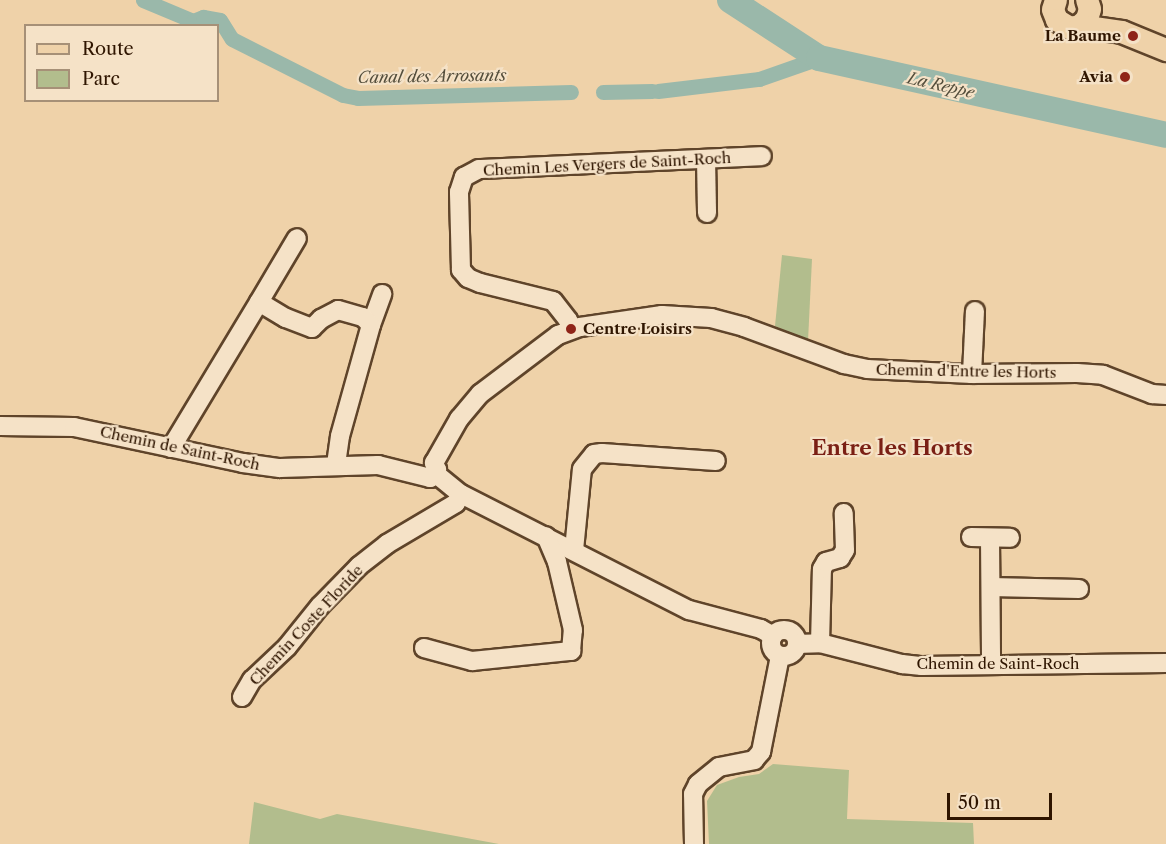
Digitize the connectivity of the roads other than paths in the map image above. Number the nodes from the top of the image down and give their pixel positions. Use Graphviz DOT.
graph roads {
  1 [pos="1050,3"];
  2 [pos="1086,12"];
  3 [pos="1166,50"];
  4 [pos="762,156"];
  5 [pos="706,159"];
  6 [pos="707,213"];
  7 [pos="297,238"];
  8 [pos="382,294"];
  9 [pos="259,302"];
  10 [pos="975,310"];
  11 [pos="371,325"];
  12 [pos="571,329"];
  13 [pos="972,374"];
  14 [pos="1166,395"];
  15 [pos="0,426"];
  16 [pos="171,448"];
  17 [pos="716,461"];
  18 [pos="336,466"];
  19 [pos="428,470"];
  20 [pos="461,494"];
  21 [pos="844,513"];
  22 [pos="546,536"];
  23 [pos="971,537"];
  24 [pos="990,538"];
  25 [pos="1010,538"];
  26 [pos="574,550"];
  27 [pos="991,587"];
  28 [pos="1079,589"];
  29 [pos="773,636"];
  30 [pos="820,643"];
  31 [pos="797,644"];
  32 [pos="424,648"];
  33 [pos="780,656"];
  34 [pos="1166,663"];
  35 [pos="991,664"];
  36 [pos="242,697"];
  37 [pos="694,844"];
  1 -- 2 [label="main road"];
  2 -- 3 [label="main road"];
  4 -- 5 [label="street, Chemin Les Vergers de Saint-Roch"];
  5 -- 6 [label="street"];
  5 -- 12 [label="street, Chemin Les Vergers de Saint-Roch"];
  7 -- 9 [label="street"];
  8 -- 11 [label="street"];
  9 -- 11 [label="street"];
  9 -- 16 [label="street"];
  10 -- 13 [label="street"];
  11 -- 18 [label="street"];
  12 -- 13 [label="street, Chemin d'Entre les Horts"];
  12 -- 19 [label="street, Chemin d'Entre les Horts"];
  13 -- 14 [label="street, Chemin d'Entre les Horts"];
  15 -- 16 [label="street, Chemin de Saint-Roch"];
  16 -- 18 [label="street, Chemin de Saint-Roch"];
  17 -- 26 [label="street"];
  18 -- 19 [label="street, Chemin de Saint-Roch"];
  19 -- 20 [label="street, Chemin de Saint-Roch"];
  20 -- 22 [label="street, Chemin de Saint-Roch"];
  20 -- 36 [label="street, Chemin Coste Floride"];
  21 -- 30 [label="street"];
  22 -- 26 [label="street, Chemin de Saint-Roch"];
  22 -- 32 [label="street"];
  23 -- 24 [label="street"];
  24 -- 25 [label="street"];
  24 -- 27 [label="street"];
  26 -- 29 [label="street, Chemin de Saint-Roch"];
  27 -- 28 [label="street"];
  27 -- 35 [label="street"];
  29 -- 31 [label="street"];
  29 -- 33 [label="street"];
  30 -- 31 [label="street, Chemin de Saint-Roch"];
  30 -- 35 [label="street, Chemin de Saint-Roch"];
  31 -- 33 [label="street"];
  33 -- 37 [label="street"];
  34 -- 35 [label="street, Chemin de Saint-Roch"];
}
